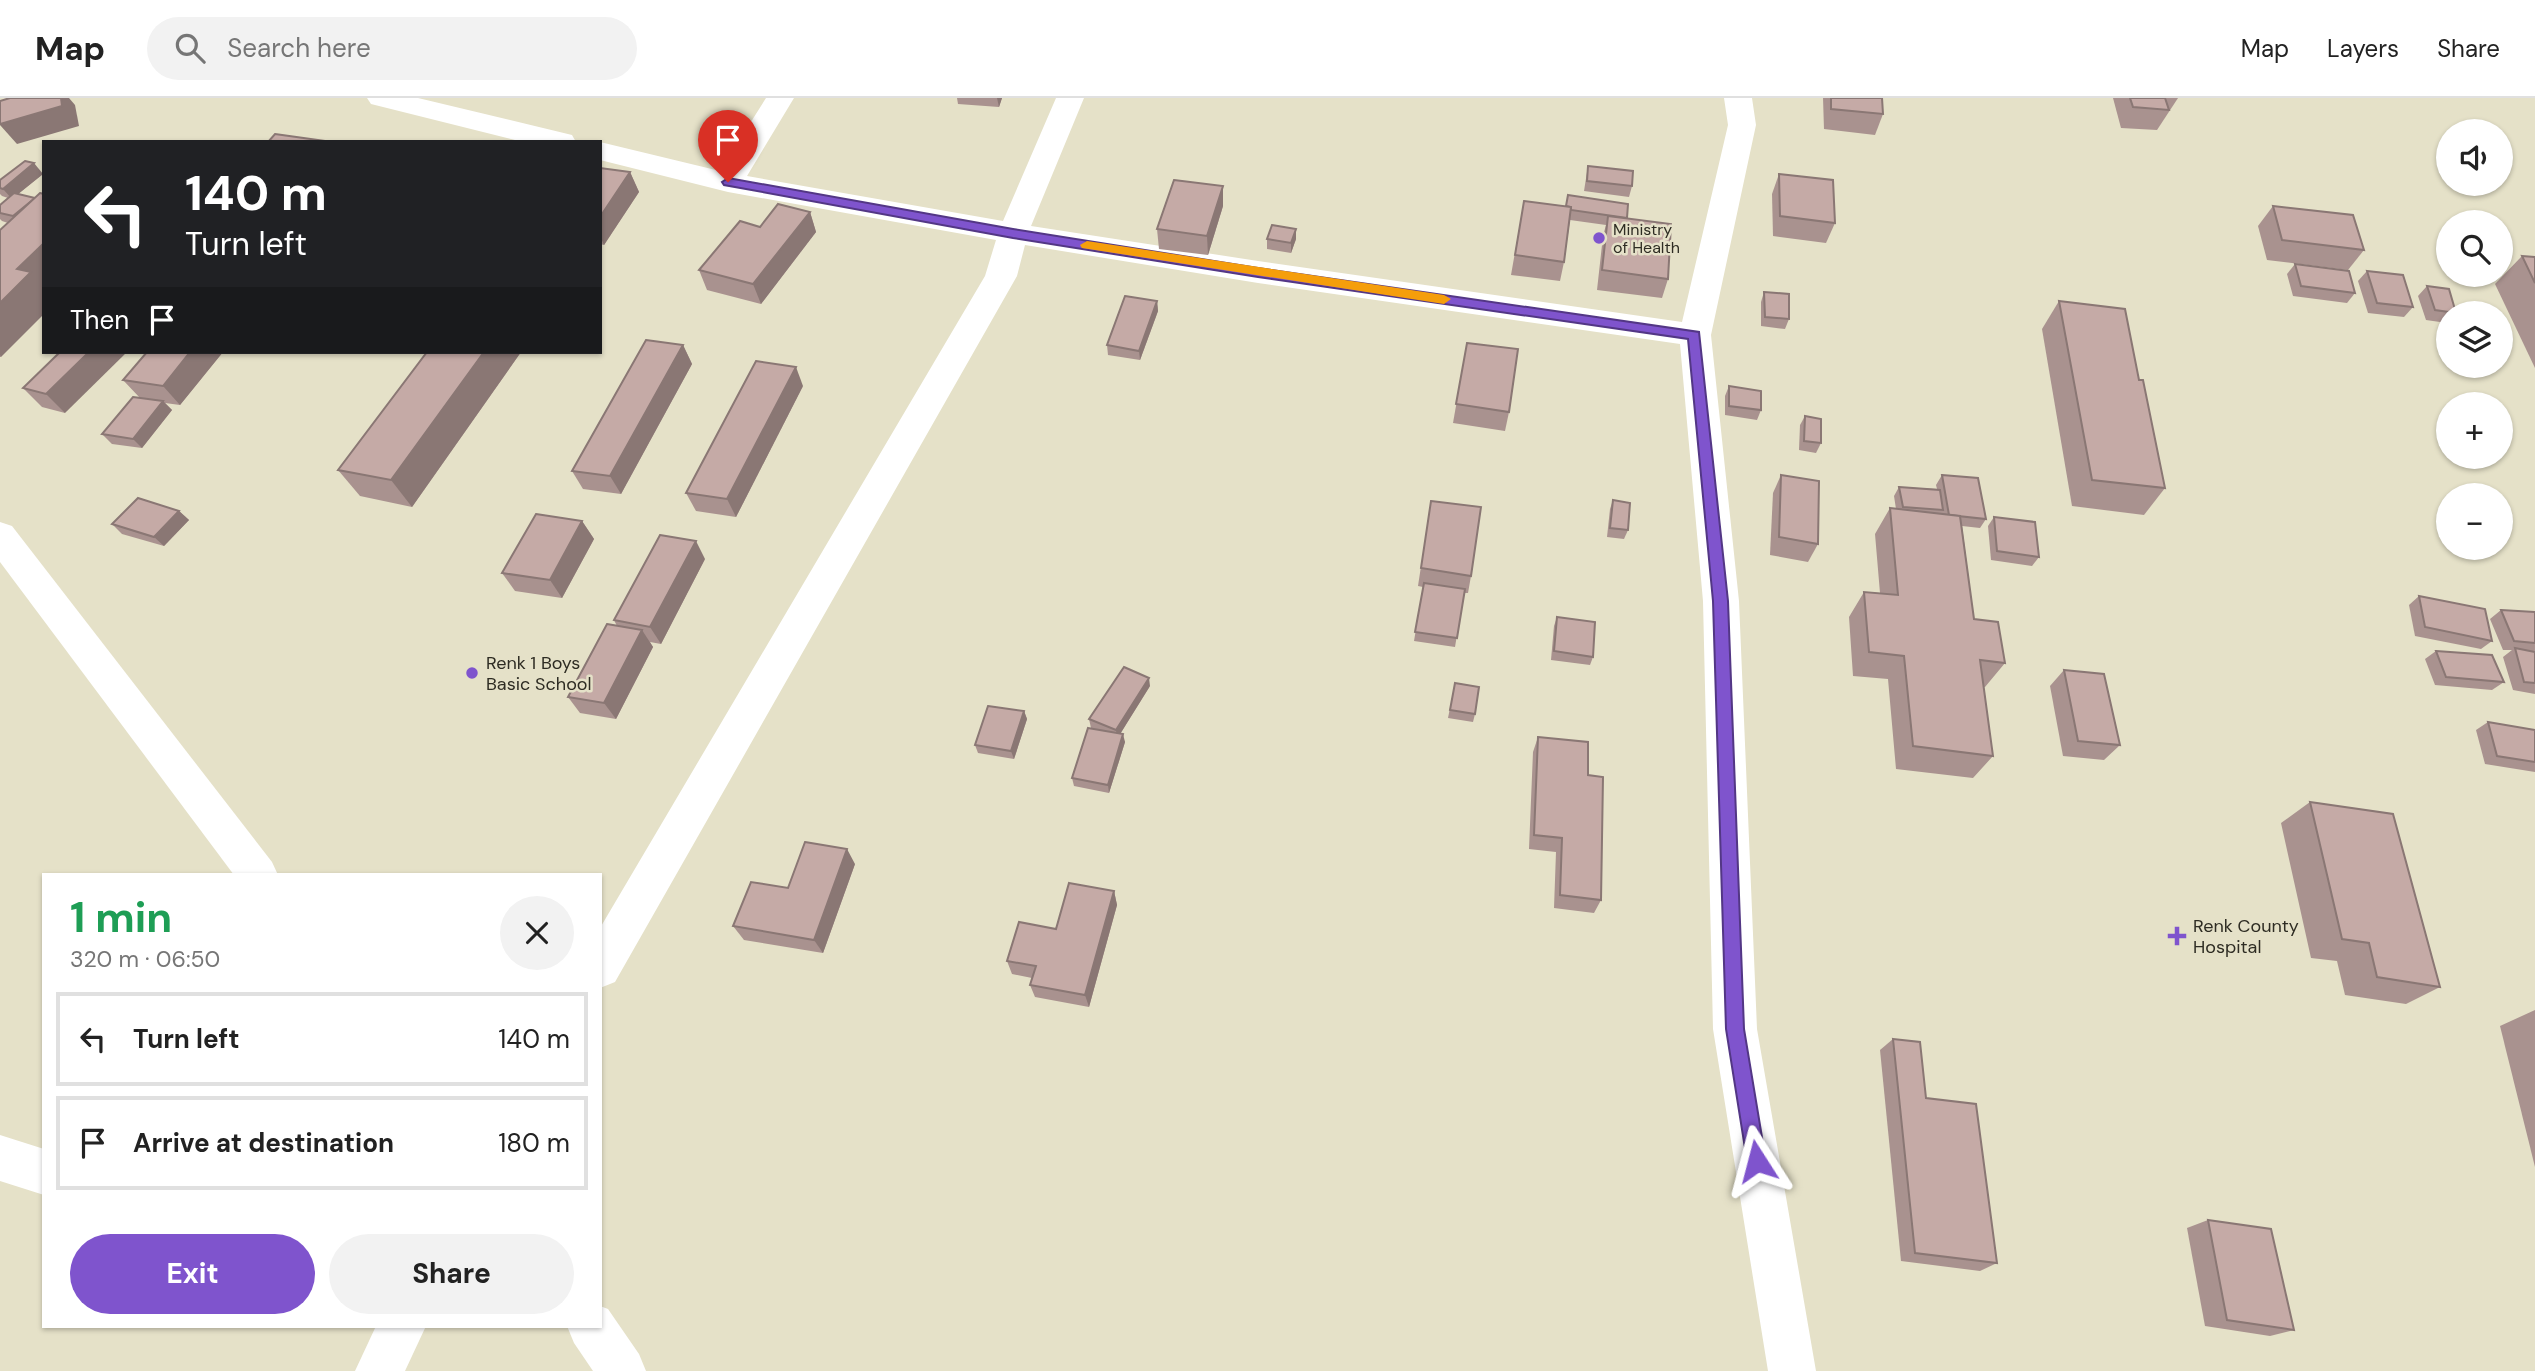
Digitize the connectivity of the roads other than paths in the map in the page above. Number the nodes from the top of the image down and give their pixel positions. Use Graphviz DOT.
graph roads {
  1 [pos="381,98"];
  2 [pos="780,98"];
  3 [pos="1070,98"];
  4 [pos="1738,98"];
  5 [pos="554,140"];
  6 [pos="602,151"];
  7 [pos="728,182"];
  8 [pos="1013,233"];
  9 [pos="1695,335"];
  10 [pos="0,536"];
  11 [pos="256,873"];
  12 [pos="602,965"];
  13 [pos="0,1158"];
  14 [pos="42,1171"];
  15 [pos="401,1328"];
  16 [pos="592,1328"];
  17 [pos="379,1371"];
  18 [pos="622,1371"];
  19 [pos="1792,1371"];
  1 -- 5 [label="street"];
  2 -- 7 [label="street"];
  3 -- 8 [label="street"];
  4 -- 9 [label="street"];
  6 -- 7 [label="street"];
  7 -- 8 [label="street"];
  8 -- 9 [label="street"];
  8 -- 12 [label="street"];
  9 -- 19 [label="street"];
  10 -- 11 [label="street"];
  13 -- 14 [label="street"];
  15 -- 17 [label="street"];
  16 -- 18 [label="street"];
}
